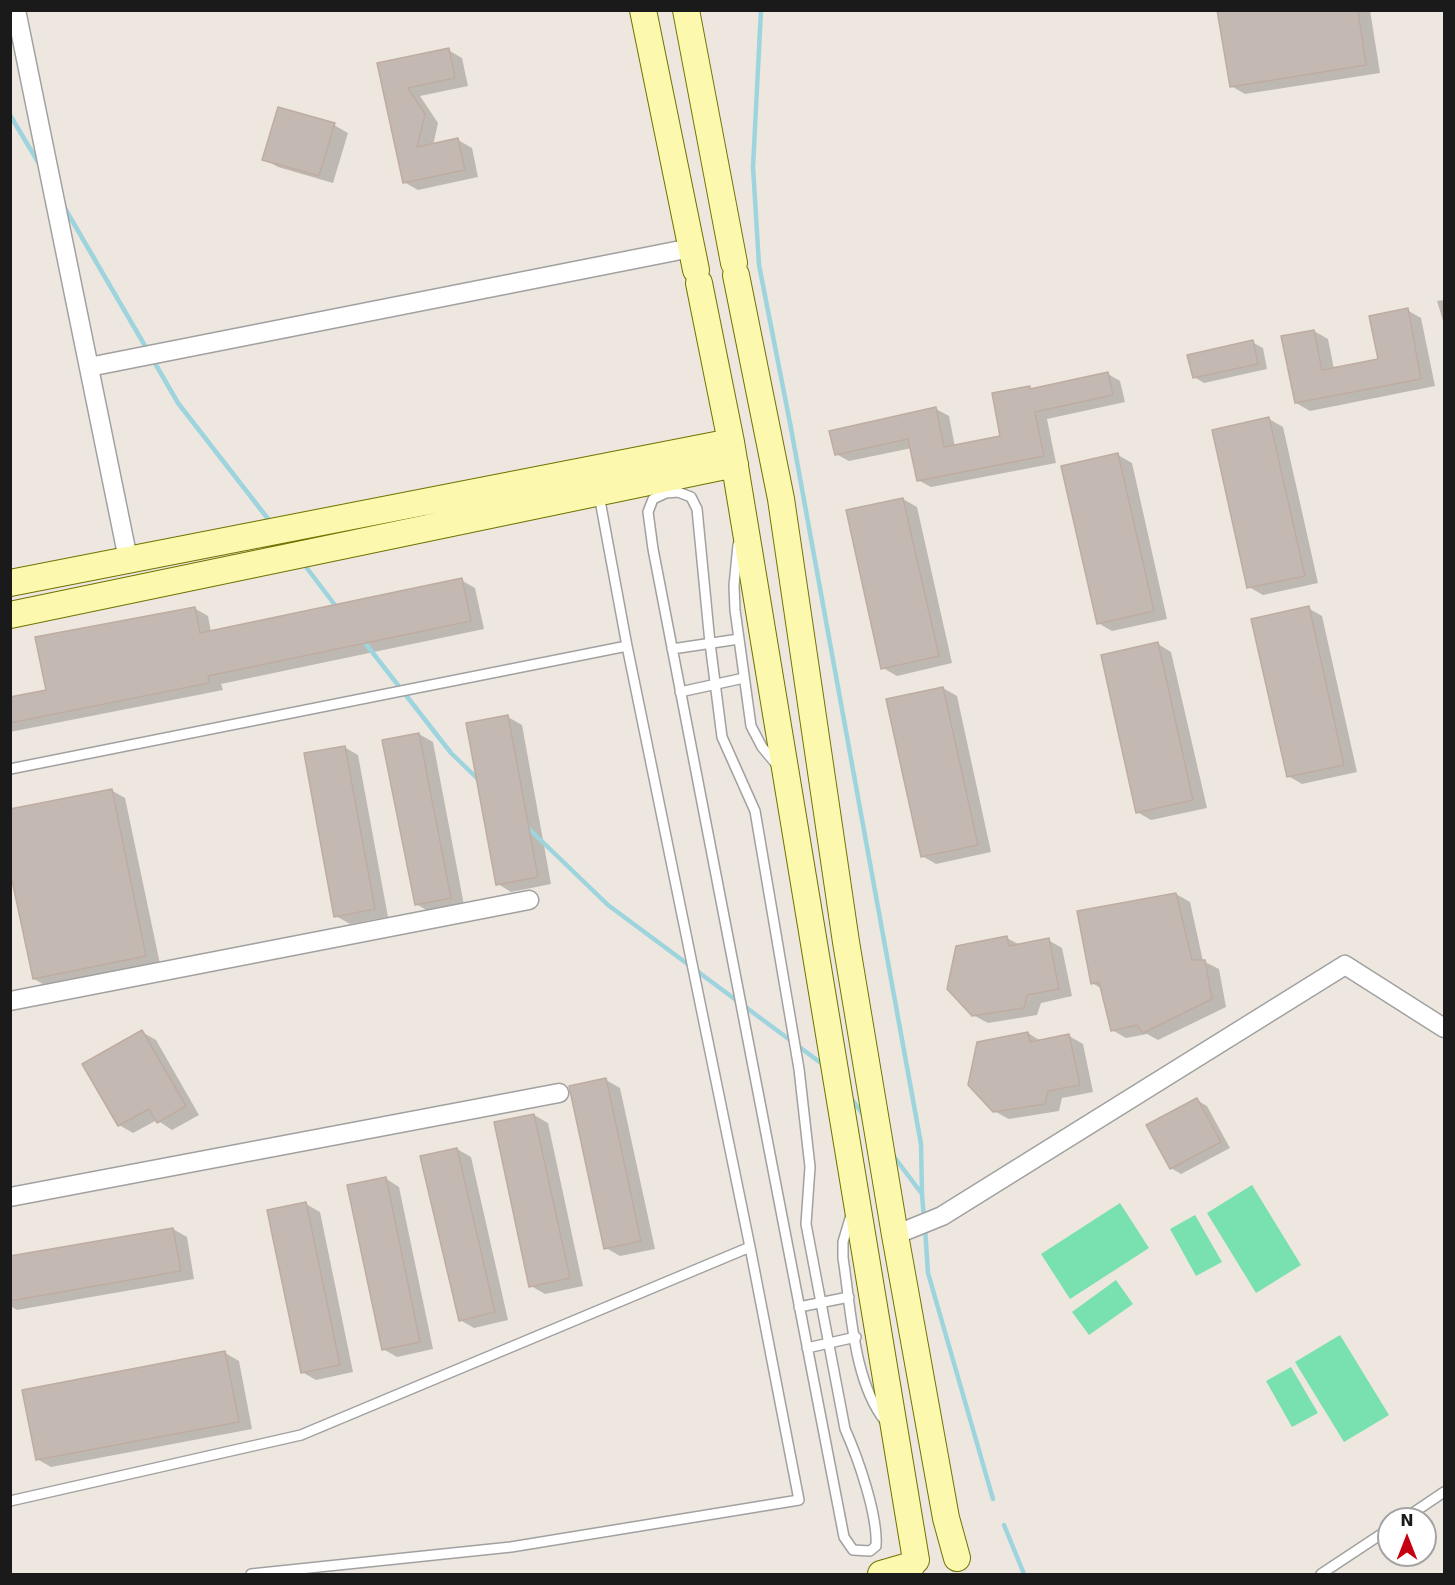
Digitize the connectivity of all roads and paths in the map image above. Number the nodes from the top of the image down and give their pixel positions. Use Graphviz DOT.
graph roads {
  1 [pos="643,10"];
  2 [pos="686,10"];
  3 [pos="17,11"];
  4 [pos="695,267"];
  5 [pos="735,269"];
  6 [pos="89,367"];
  7 [pos="733,453"];
  8 [pos="596,481"];
  9 [pos="741,504"];
  10 [pos="128,559"];
  11 [pos="10,583"];
  12 [pos="10,615"];
  13 [pos="739,639"];
  14 [pos="710,644"];
  15 [pos="627,646"];
  16 [pos="672,649"];
  17 [pos="744,678"];
  18 [pos="715,684"];
  19 [pos="680,692"];
  20 [pos="10,769"];
  21 [pos="787,775"];
  22 [pos="529,900"];
  23 [pos="10,1001"];
  24 [pos="1444,1028"];
  25 [pos="559,1092"];
  26 [pos="857,1192"];
  27 [pos="10,1197"];
  28 [pos="895,1235"];
  29 [pos="750,1247"];
  30 [pos="849,1297"];
  31 [pos="822,1303"];
  32 [pos="800,1307"];
  33 [pos="856,1337"];
  34 [pos="829,1344"];
  35 [pos="807,1348"];
  36 [pos="898,1437"];
  37 [pos="1444,1492"];
  38 [pos="10,1502"];
  39 [pos="1422,1507"];
  40 [pos="1377,1537"];
  41 [pos="912,1566"];
  42 [pos="961,1566"];
  43 [pos="251,1575"];
  44 [pos="881,1575"];
  45 [pos="1321,1575"];
  1 -- 4 [label="street"];
  2 -- 5 [label="street"];
  3 -- 6 [label="street"];
  4 -- 5 [label="street"];
  4 -- 6 [label="street"];
  4 -- 7 [label="street"];
  5 -- 28 [label="street"];
  6 -- 10 [label="street"];
  7 -- 8 [label="street"];
  7 -- 9 [label="street"];
  8 -- 10 [label="street"];
  8 -- 12 [label="street"];
  8 -- 15 [label="lane"];
  9 -- 13 [label="lane"];
  9 -- 21 [label="street"];
  10 -- 11 [label="street"];
  13 -- 14 [label="lane"];
  13 -- 17 [label="lane"];
  14 -- 16 [label="lane"];
  14 -- 16 [label="lane"];
  14 -- 18 [label="lane"];
  15 -- 20 [label="lane"];
  15 -- 29 [label="lane"];
  16 -- 19 [label="lane"];
  17 -- 18 [label="lane"];
  17 -- 21 [label="lane"];
  18 -- 19 [label="lane"];
  18 -- 31 [label="lane"];
  19 -- 32 [label="lane"];
  21 -- 26 [label="street"];
  22 -- 23 [label="street"];
  24 -- 28 [label="street"];
  25 -- 27 [label="street"];
  26 -- 30 [label="lane"];
  26 -- 36 [label="street"];
  28 -- 42 [label="street"];
  29 -- 38 [label="lane"];
  29 -- 43 [label="lane"];
  30 -- 31 [label="lane"];
  30 -- 33 [label="lane"];
  31 -- 32 [label="lane"];
  31 -- 34 [label="lane"];
  32 -- 35 [label="lane"];
  33 -- 34 [label="lane"];
  33 -- 36 [label="lane"];
  34 -- 35 [label="lane"];
  34 -- 35 [label="lane"];
  36 -- 41 [label="street"];
  37 -- 39 [label="lane"];
  40 -- 45 [label="lane"];
  41 -- 42 [label="street"];
  41 -- 44 [label="street"];
}
